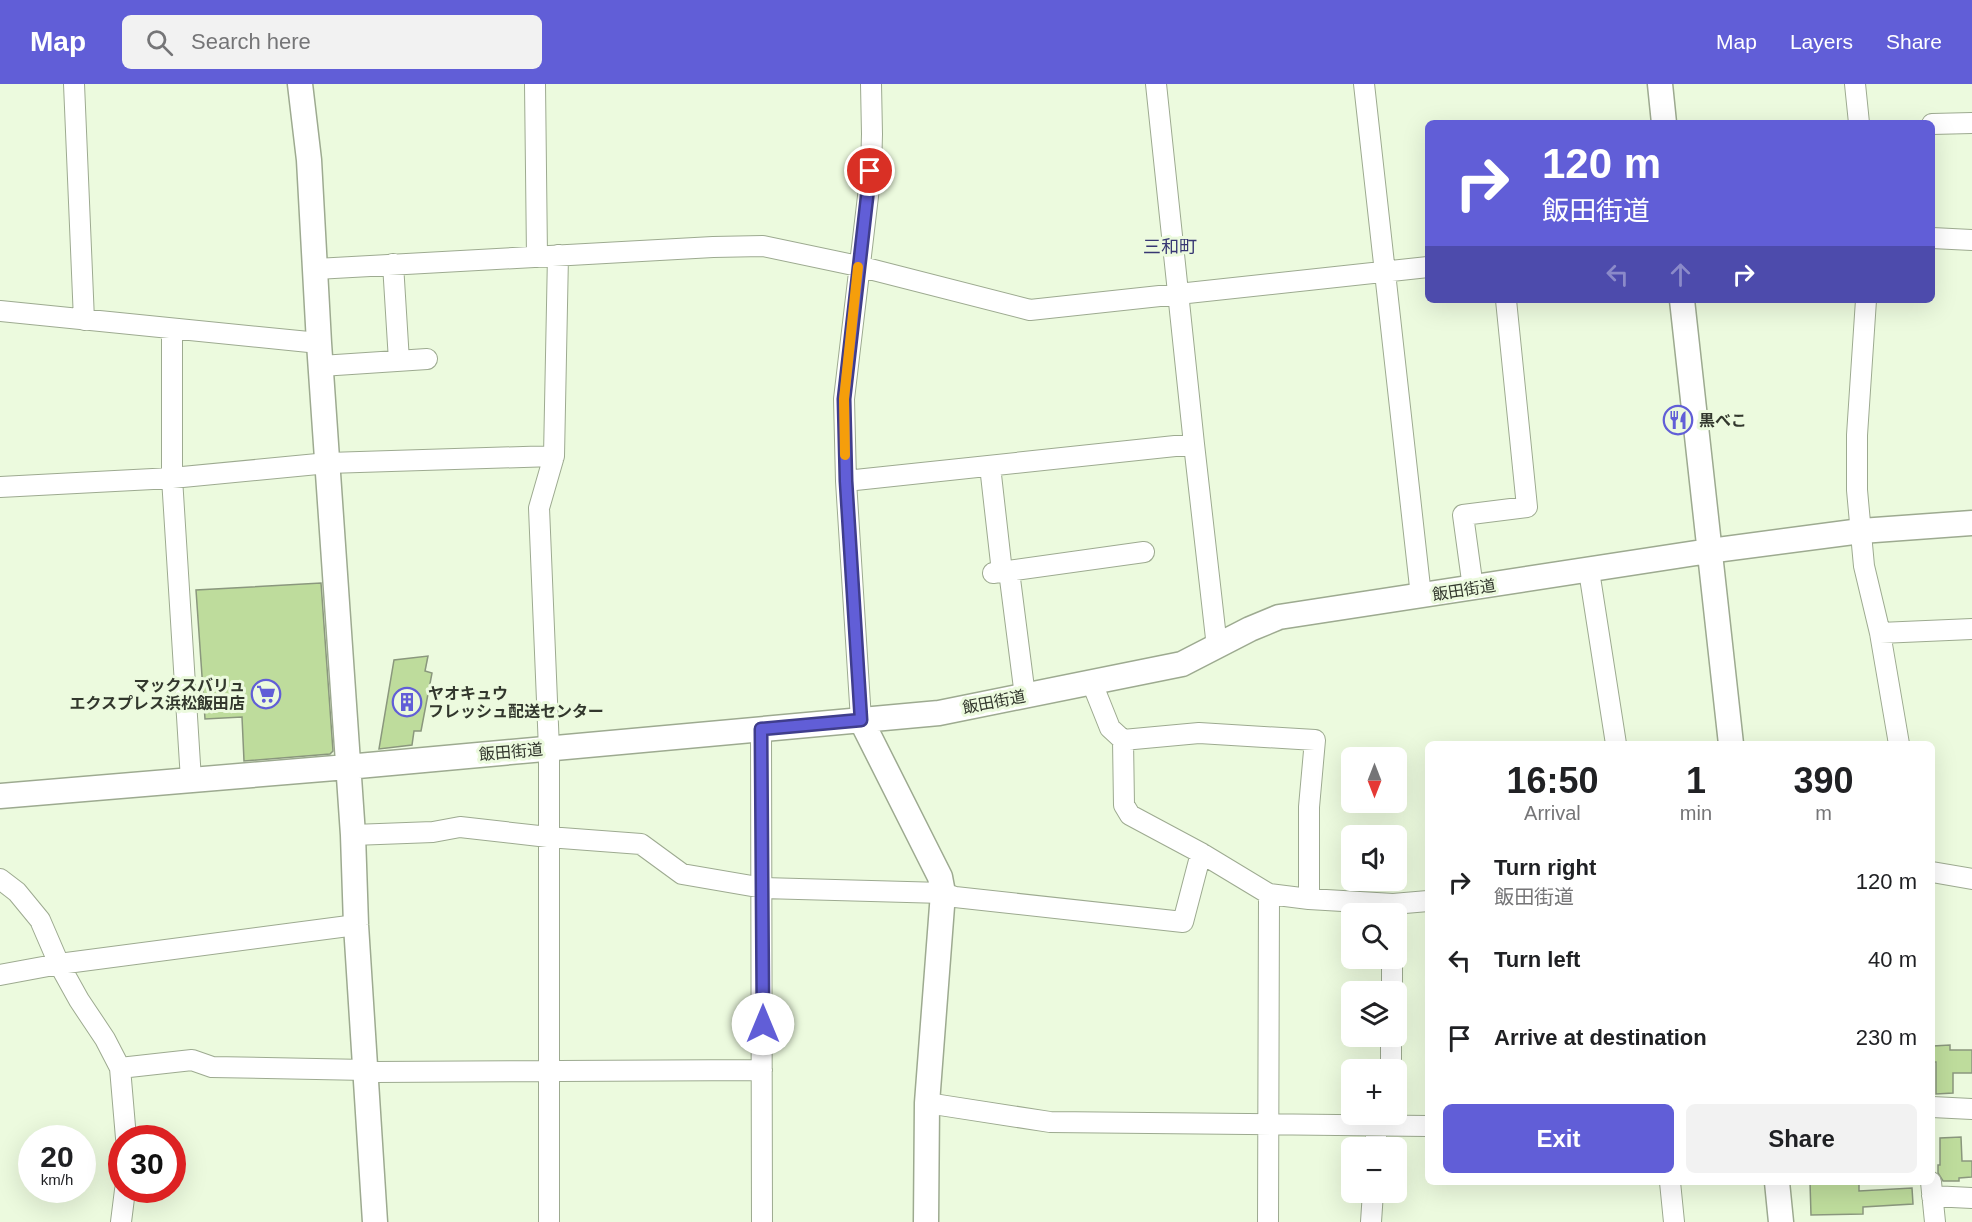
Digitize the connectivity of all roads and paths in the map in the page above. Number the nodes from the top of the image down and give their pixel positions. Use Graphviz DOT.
graph roads {
  1 [pos="74,84"];
  2 [pos="300,84"];
  3 [pos="535,84"];
  4 [pos="871,84"];
  5 [pos="1156,84"];
  6 [pos="1364,84"];
  7 [pos="1659,84"];
  8 [pos="1855,84"];
  9 [pos="1664,120"];
  10 [pos="1859,120"];
  11 [pos="1972,123"];
  12 [pos="1935,124"];
  13 [pos="1935,238"];
  14 [pos="1972,240"];
  15 [pos="558,255"];
  16 [pos="537,256"];
  17 [pos="393,264"];
  18 [pos="858,266"];
  19 [pos="1425,267"];
  20 [pos="316,268"];
  21 [pos="1384,271"];
  22 [pos="1178,293"];
  23 [pos="1506,303"];
  24 [pos="1682,303"];
  25 [pos="1866,303"];
  26 [pos="0,311"];
  27 [pos="84,320"];
  28 [pos="172,329"];
  29 [pos="320,355"];
  30 [pos="427,359"];
  31 [pos="399,361"];
  32 [pos="1194,444"];
  33 [pos="554,456"];
  34 [pos="328,464"];
  35 [pos="990,466"];
  36 [pos="172,478"];
  37 [pos="846,481"];
  38 [pos="0,487"];
  39 [pos="1972,523"];
  40 [pos="1860,531"];
  41 [pos="1709,551"];
  42 [pos="1144,552"];
  43 [pos="1589,571"];
  44 [pos="1001,572"];
  45 [pos="1473,588"];
  46 [pos="1421,596"];
  47 [pos="1972,629"];
  48 [pos="1880,633"];
  49 [pos="1217,647"];
  50 [pos="1092,683"];
  51 [pos="1025,696"];
  52 [pos="861,720"];
  53 [pos="761,729"];
  54 [pos="1123,740"];
  55 [pos="1616,741"];
  56 [pos="1731,741"];
  57 [pos="1898,741"];
  58 [pos="549,749"];
  59 [pos="347,767"];
  60 [pos="191,780"];
  61 [pos="0,796"];
  62 [pos="353,835"];
  63 [pos="548,837"];
  64 [pos="1201,853"];
  65 [pos="1935,873"];
  66 [pos="0,879"];
  67 [pos="1972,879"];
  68 [pos="763,888"];
  69 [pos="943,893"];
  70 [pos="1269,894"];
  71 [pos="1309,899"];
  72 [pos="1425,902"];
  73 [pos="1343,903"];
  74 [pos="1407,906"];
  75 [pos="356,925"];
  76 [pos="59,964"];
  77 [pos="0,975"];
  78 [pos="120,1068"];
  79 [pos="366,1070"];
  80 [pos="762,1070"];
  81 [pos="549,1071"];
  82 [pos="927,1103"];
  83 [pos="1935,1107"];
  84 [pos="1972,1109"];
  85 [pos="1341,1122"];
  86 [pos="1268,1123"];
  87 [pos="1407,1124"];
  88 [pos="125,1125"];
  89 [pos="1425,1126"];
  90 [pos="1670,1185"];
  91 [pos="1777,1185"];
  92 [pos="1931,1189"];
  93 [pos="1972,1198"];
  94 [pos="123,1203"];
  95 [pos="1372,1203"];
  96 [pos="121,1222"];
  97 [pos="375,1222"];
  98 [pos="549,1222"];
  99 [pos="762,1222"];
  100 [pos="926,1222"];
  101 [pos="1268,1222"];
  102 [pos="1371,1222"];
  103 [pos="1674,1222"];
  104 [pos="1781,1222"];
  105 [pos="1935,1222"];
  1 -- 27 [label="street"];
  2 -- 20 [label="street"];
  3 -- 16 [label="street"];
  4 -- 18 [label="street"];
  5 -- 22 [label="street"];
  6 -- 21 [label="street"];
  7 -- 9 [label="street"];
  8 -- 10 [label="street"];
  11 -- 12 [label="street"];
  13 -- 14 [label="street"];
  15 -- 16 [label="street"];
  15 -- 18 [label="street"];
  15 -- 33 [label="street"];
  16 -- 17 [label="street"];
  17 -- 20 [label="street"];
  17 -- 31 [label="street"];
  18 -- 22 [label="street"];
  18 -- 37 [label="street"];
  19 -- 21 [label="street"];
  20 -- 29 [label="street"];
  21 -- 22 [label="street"];
  21 -- 46 [label="street"];
  22 -- 32 [label="street"];
  23 -- 45 [label="street"];
  24 -- 41 [label="street"];
  25 -- 40 [label="street"];
  26 -- 27 [label="street"];
  27 -- 28 [label="street"];
  28 -- 29 [label="street"];
  28 -- 36 [label="street"];
  29 -- 31 [label="street"];
  29 -- 34 [label="street"];
  30 -- 31 [label="street"];
  32 -- 35 [label="street"];
  32 -- 49 [label="street"];
  33 -- 34 [label="street"];
  33 -- 58 [label="street"];
  34 -- 36 [label="street"];
  34 -- 59 [label="street"];
  35 -- 37 [label="street"];
  35 -- 44 [label="street"];
  36 -- 38 [label="street"];
  36 -- 60 [label="street"];
  37 -- 52 [label="street"];
  39 -- 40 [label="street, 飯田街道"];
  40 -- 41 [label="street, 飯田街道"];
  40 -- 48 [label="street"];
  41 -- 43 [label="street, 飯田街道"];
  41 -- 56 [label="street"];
  42 -- 44 [label="street"];
  43 -- 45 [label="street, 飯田街道"];
  43 -- 55 [label="street"];
  44 -- 51 [label="street"];
  45 -- 46 [label="street, 飯田街道"];
  46 -- 49 [label="street, 飯田街道"];
  47 -- 48 [label="street"];
  48 -- 57 [label="street"];
  49 -- 50 [label="street, 飯田街道"];
  50 -- 51 [label="street, 飯田街道"];
  50 -- 54 [label="street"];
  51 -- 52 [label="street, 飯田街道"];
  52 -- 53 [label="street, 飯田街道"];
  52 -- 69 [label="street"];
  53 -- 58 [label="street, 飯田街道"];
  53 -- 68 [label="street"];
  54 -- 64 [label="street"];
  54 -- 71 [label="street"];
  58 -- 59 [label="street, 飯田街道"];
  58 -- 63 [label="street"];
  59 -- 60 [label="street, 飯田街道"];
  59 -- 62 [label="street"];
  60 -- 61 [label="street, 飯田街道"];
  62 -- 63 [label="street"];
  62 -- 75 [label="street"];
  63 -- 68 [label="street"];
  63 -- 81 [label="street"];
  64 -- 69 [label="street"];
  64 -- 70 [label="street"];
  65 -- 67 [label="street"];
  66 -- 76 [label="street"];
  68 -- 69 [label="street"];
  68 -- 80 [label="street"];
  69 -- 82 [label="street"];
  70 -- 71 [label="street"];
  70 -- 86 [label="street"];
  71 -- 73 [label="street"];
  72 -- 74 [label="street"];
  75 -- 76 [label="street"];
  75 -- 79 [label="street"];
  76 -- 77 [label="street"];
  76 -- 78 [label="street"];
  78 -- 79 [label="street"];
  78 -- 88 [label="street"];
  79 -- 81 [label="street"];
  79 -- 97 [label="street"];
  80 -- 81 [label="street"];
  80 -- 99 [label="street"];
  81 -- 98 [label="street"];
  82 -- 86 [label="street"];
  82 -- 100 [label="street"];
  83 -- 84 [label="street"];
  85 -- 86 [label="street"];
  86 -- 101 [label="street"];
  87 -- 89 [label="street"];
  90 -- 103 [label="street"];
  91 -- 104 [label="street"];
  92 -- 93 [label="street"];
  92 -- 105 [label="street"];
  94 -- 96 [label="street"];
  95 -- 102 [label="street"];
}
